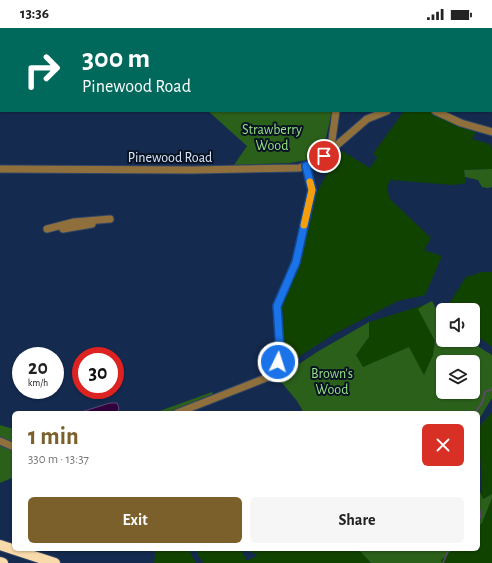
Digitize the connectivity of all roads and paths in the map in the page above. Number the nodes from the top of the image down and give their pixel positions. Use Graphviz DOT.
graph roads {
  1 [pos="336,112"];
  2 [pos="385,112"];
  3 [pos="436,112"];
  4 [pos="492,132"];
  5 [pos="331,147"];
  6 [pos="145,161"];
  7 [pos="306,166"];
  8 [pos="0,169"];
  9 [pos="146,169"];
  10 [pos="47,229"];
  11 [pos="182,411"];
  12 [pos="0,441"];
  13 [pos="12,446"];
  14 [pos="0,546"];
  15 [pos="12,550"];
  16 [pos="16,551"];
  17 [pos="0,562"];
  18 [pos="3,563"];
  19 [pos="33,563"];
  20 [pos="55,563"];
  1 -- 5 [label="street"];
  2 -- 5 [label="street, Pinewood Road"];
  3 -- 4 [label="street"];
  5 -- 7 [label="street, Pinewood Road"];
  6 -- 9 [label="street"];
  7 -- 9 [label="street, Pinewood Road"];
  7 -- 11 [label="street"];
  8 -- 9 [label="street, Pinewood Road"];
  10 -- 10 [label="street"];
  12 -- 13 [label="street"];
  14 -- 15 [label="highway"];
  14 -- 19 [label="highway"];
  16 -- 20 [label="highway"];
  17 -- 18 [label="highway"];
}
